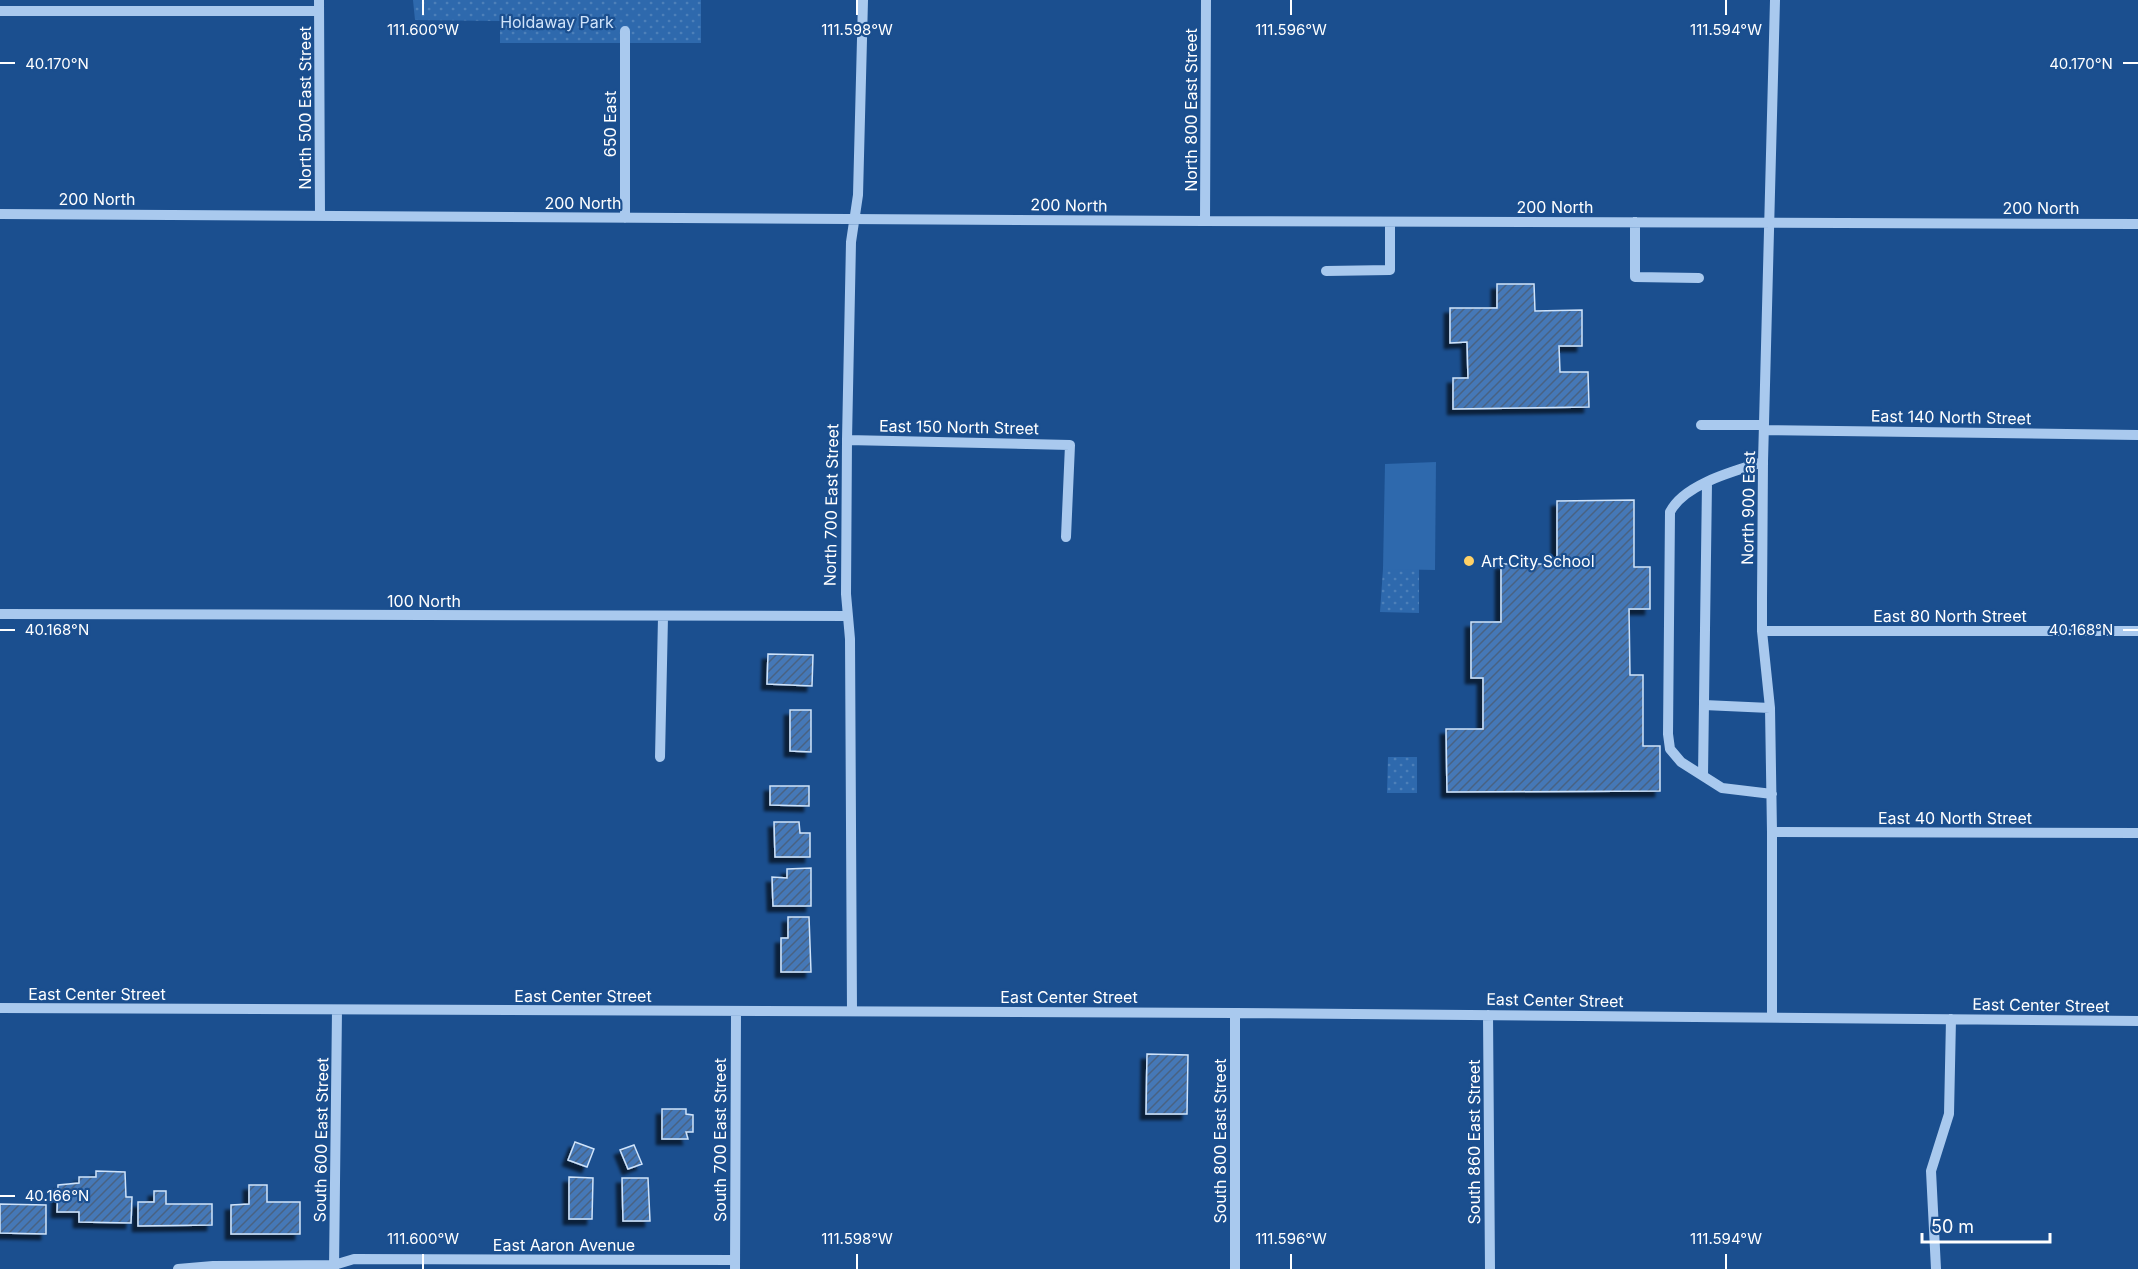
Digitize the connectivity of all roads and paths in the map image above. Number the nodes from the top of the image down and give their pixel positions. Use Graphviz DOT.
graph roads {
  1 [pos="863,0"];
  2 [pos="1206,0"];
  3 [pos="1775,0"];
  4 [pos="319,5"];
  5 [pos="85,6"];
  6 [pos="0,11"];
  7 [pos="625,31"];
  8 [pos="0,214"];
  9 [pos="321,215"];
  10 [pos="625,218"];
  11 [pos="854,218"];
  12 [pos="1205,221"];
  13 [pos="1390,222"];
  14 [pos="1635,222"];
  15 [pos="1770,222"];
  16 [pos="2138,224"];
  17 [pos="1326,270"];
  18 [pos="1699,278"];
  19 [pos="1701,425"];
  20 [pos="1764,427"];
  21 [pos="2138,435"];
  22 [pos="847,440"];
  23 [pos="1763,462"];
  24 [pos="1707,483"];
  25 [pos="1066,537"];
  26 [pos="0,614"];
  27 [pos="847,616"];
  28 [pos="663,617"];
  29 [pos="1762,631"];
  30 [pos="2138,631"];
  31 [pos="1704,705"];
  32 [pos="1770,708"];
  33 [pos="660,757"];
  34 [pos="1703,776"];
  35 [pos="1772,794"];
  36 [pos="1773,832"];
  37 [pos="2138,833"];
  38 [pos="0,1008"];
  39 [pos="337,1010"];
  40 [pos="852,1010"];
  41 [pos="736,1012"];
  42 [pos="1235,1013"];
  43 [pos="1488,1015"];
  44 [pos="1772,1017"];
  45 [pos="1951,1019"];
  46 [pos="2138,1021"];
  47 [pos="735,1265"];
  48 [pos="334,1267"];
  49 [pos="177,1269"];
  50 [pos="1235,1269"];
  51 [pos="1490,1269"];
  52 [pos="1936,1269"];
  1 -- 11 [label="street, North 700 East Street"];
  2 -- 12 [label="street, North 800 East Street"];
  3 -- 15 [label="street, North 900 East"];
  4 -- 5 [label="street"];
  4 -- 9 [label="street, North 500 East Street"];
  5 -- 6 [label="street"];
  7 -- 10 [label="street, 650 East"];
  8 -- 9 [label="street, 200 North"];
  9 -- 10 [label="street, 200 North"];
  10 -- 11 [label="street, 200 North"];
  11 -- 12 [label="street, 200 North"];
  11 -- 22 [label="street, North 700 East Street"];
  12 -- 13 [label="street, 200 North"];
  13 -- 14 [label="street, 200 North"];
  13 -- 17 [label="street"];
  14 -- 15 [label="street, 200 North"];
  14 -- 18 [label="street"];
  15 -- 16 [label="street, 200 North"];
  15 -- 20 [label="street, North 900 East"];
  19 -- 20 [label="street, East 140 North Street"];
  20 -- 21 [label="street, East 140 North Street"];
  20 -- 23 [label="street, North 900 East"];
  22 -- 25 [label="street, East 150 North Street"];
  22 -- 27 [label="street, North 700 East Street"];
  23 -- 24 [label="street"];
  23 -- 29 [label="street, North 900 East"];
  24 -- 31 [label="street"];
  24 -- 34 [label="street"];
  26 -- 28 [label="street, 100 North"];
  27 -- 28 [label="street, 100 North"];
  27 -- 40 [label="street, North 700 East Street"];
  28 -- 33 [label="street"];
  29 -- 30 [label="street, East 80 North Street"];
  29 -- 32 [label="street, North 900 East"];
  31 -- 32 [label="street"];
  31 -- 34 [label="street"];
  32 -- 35 [label="street, North 900 East"];
  34 -- 35 [label="street"];
  35 -- 36 [label="street, North 900 East"];
  36 -- 37 [label="street, East 40 North Street"];
  36 -- 44 [label="street, North 900 East"];
  38 -- 39 [label="street, East Center Street"];
  39 -- 41 [label="street, East Center Street"];
  39 -- 48 [label="street, South 600 East Street"];
  40 -- 41 [label="street, East Center Street"];
  40 -- 42 [label="street, East Center Street"];
  41 -- 47 [label="street, South 700 East Street"];
  42 -- 43 [label="street, East Center Street"];
  42 -- 50 [label="street, South 800 East Street"];
  43 -- 44 [label="street, East Center Street"];
  43 -- 51 [label="street, South 860 East Street"];
  44 -- 45 [label="street, East Center Street"];
  45 -- 46 [label="street, East Center Street"];
  45 -- 52 [label="street"];
  47 -- 48 [label="street, East Aaron Avenue"];
  48 -- 49 [label="street, East Aaron Avenue"];
}
